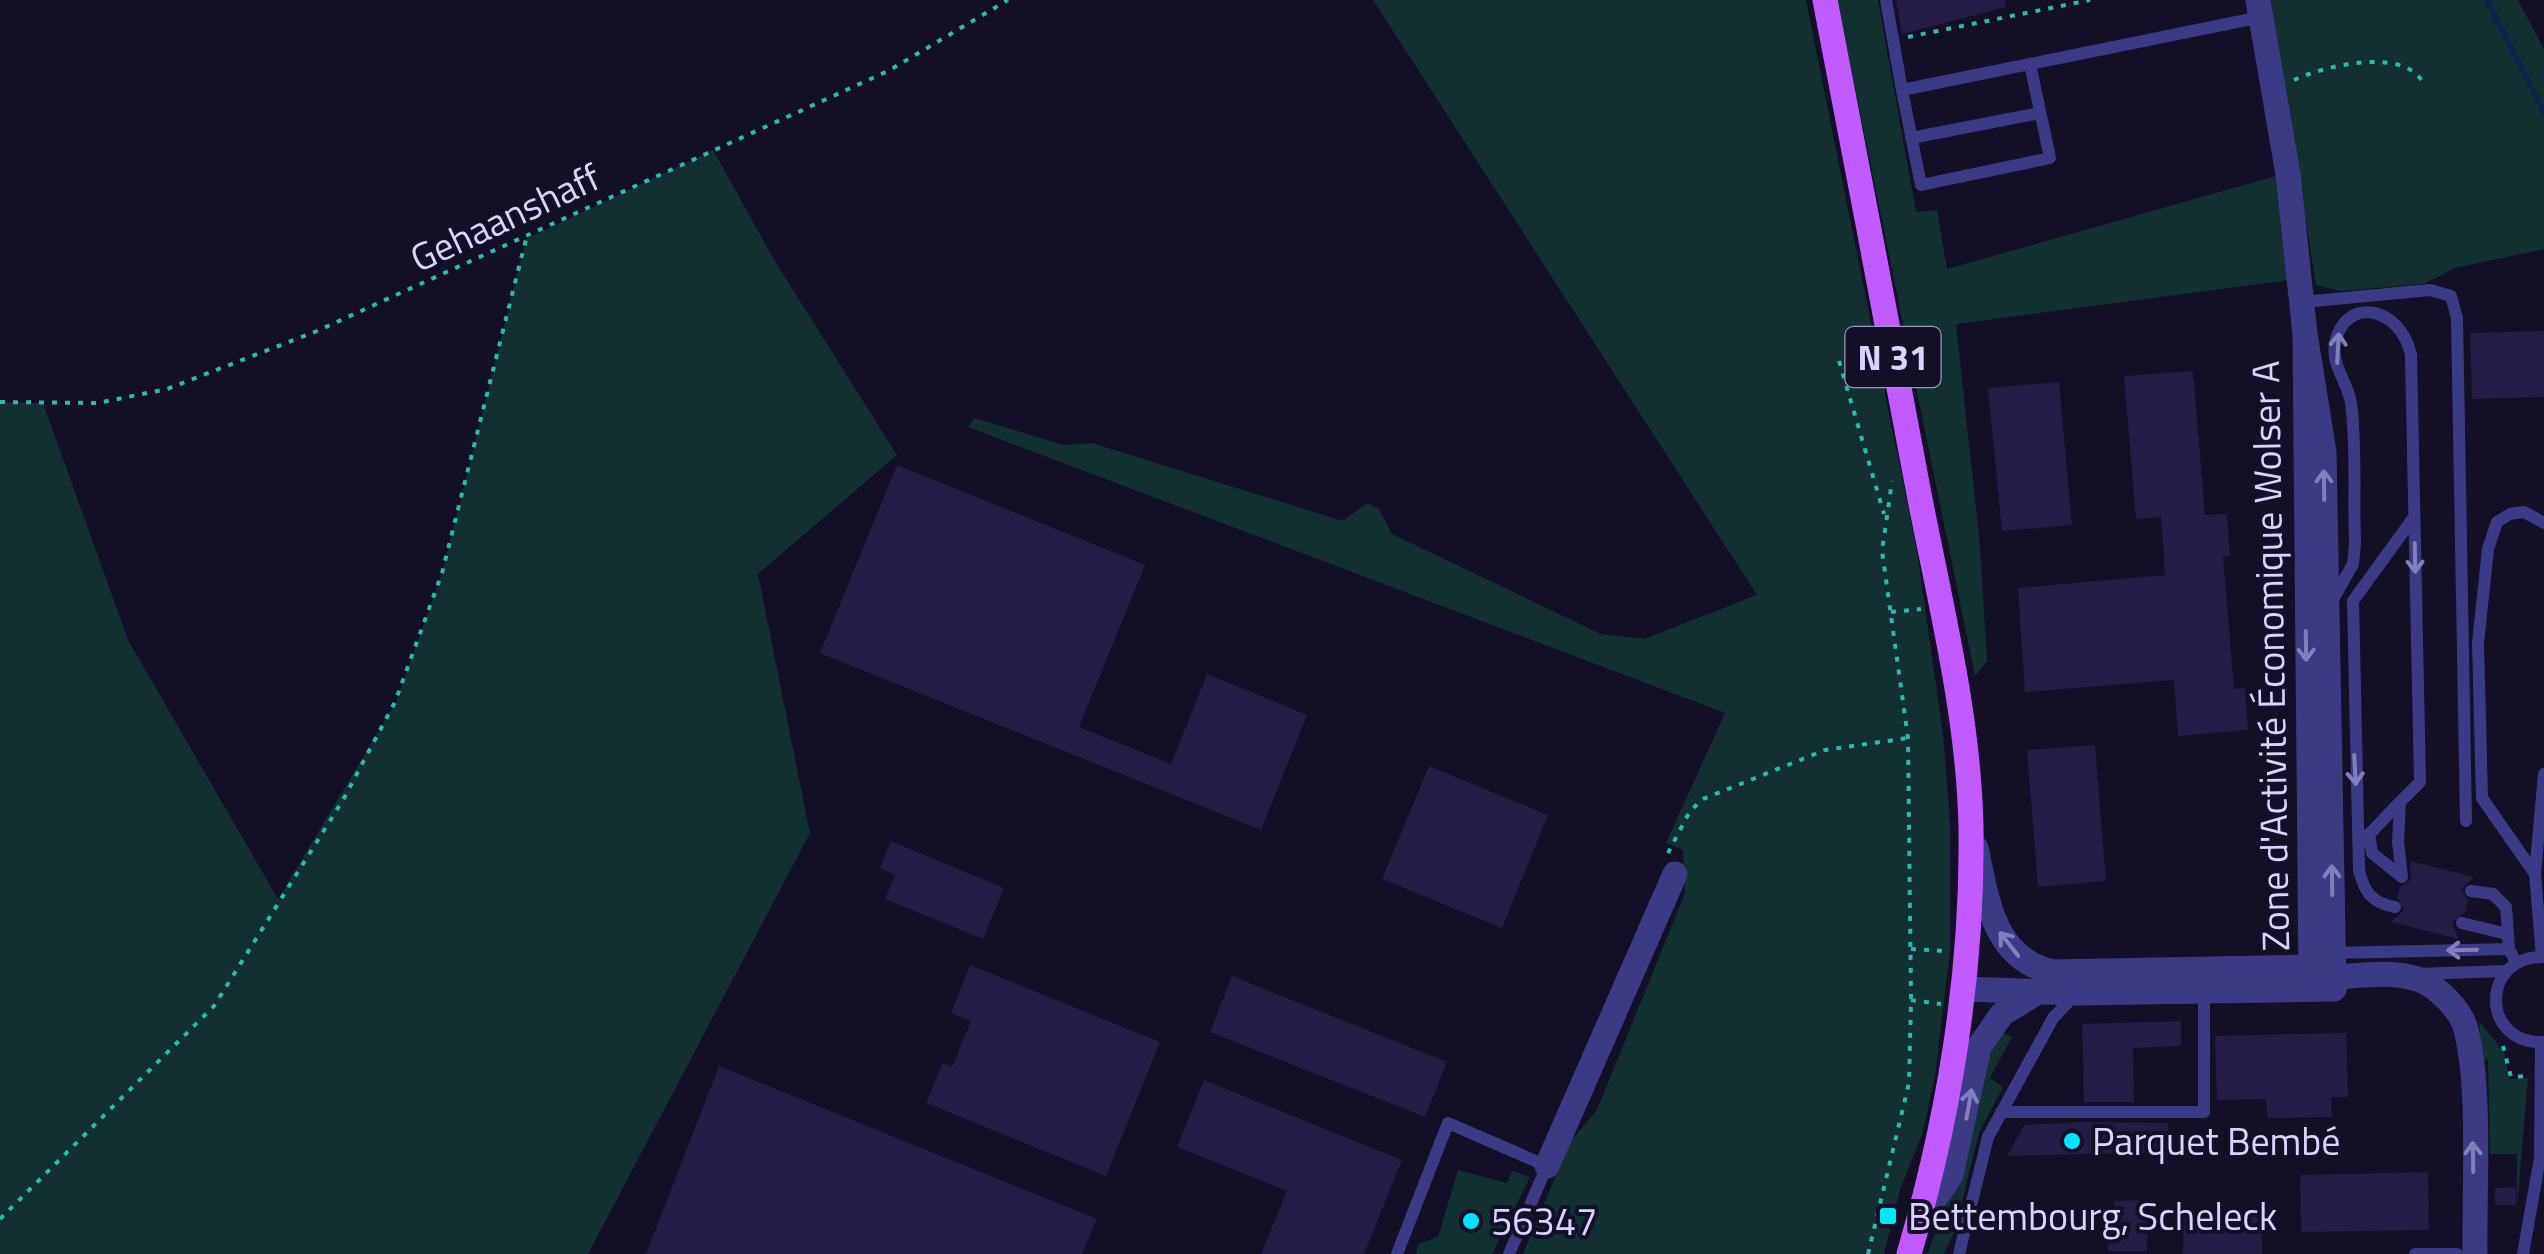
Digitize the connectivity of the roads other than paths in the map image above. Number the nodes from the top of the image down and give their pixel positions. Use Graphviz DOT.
graph roads {
  1 [pos="1825,0"];
  2 [pos="1886,0"];
  3 [pos="2260,8"];
  4 [pos="2030,64"];
  5 [pos="1902,90"];
  6 [pos="2040,112"];
  7 [pos="1912,138"];
  8 [pos="2303,302"];
  9 [pos="2414,517"];
  10 [pos="2544,523"];
  11 [pos="2306,541"];
  12 [pos="2326,614"];
  13 [pos="2309,706"];
  14 [pos="2544,774"];
  15 [pos="2400,802"];
  16 [pos="2466,820"];
  17 [pos="1971,824"];
  18 [pos="2369,834"];
  19 [pos="2358,845"];
  20 [pos="1674,874"];
  21 [pos="2534,874"];
  22 [pos="2470,890"];
  23 [pos="2395,907"];
  24 [pos="2462,923"];
  25 [pos="2508,934"];
  26 [pos="2543,957"];
  27 [pos="2510,961"];
  28 [pos="2322,969"];
  29 [pos="2401,974"];
  30 [pos="1959,991"];
  31 [pos="2204,991"];
  32 [pos="2038,992"];
  33 [pos="2077,993"];
  34 [pos="2542,1042"];
  35 [pos="2002,1112"];
  36 [pos="1547,1166"];
  37 [pos="1918,1224"];
  38 [pos="1397,1254"];
  39 [pos="1509,1254"];
  40 [pos="1910,1254"];
  41 [pos="1959,1254"];
  42 [pos="2415,1254"];
  43 [pos="2456,1254"];
  44 [pos="2475,1254"];
  45 [pos="2523,1254"];
  1 -- 17 [label="main road, N 31"];
  2 -- 5 [label="lane"];
  3 -- 4 [label="lane"];
  3 -- 8 [label="street, Zone d'Activité Économique Wolser A"];
  4 -- 5 [label="lane"];
  4 -- 6 [label="lane"];
  5 -- 7 [label="lane"];
  6 -- 7 [label="lane"];
  6 -- 7 [label="lane"];
  8 -- 11 [label="street, Zone d'Activité Économique Wolser A"];
  8 -- 16 [label="lane"];
  12 -- 9 [label="lane, one-way"];
  9 -- 15 [label="lane, one-way"];
  9 -- 19 [label="lane, one-way"];
  10 -- 21 [label="lane"];
  11 -- 12 [label="street, Zone d'Activité Économique Wolser A"];
  11 -- 13 [label="street, Zone d'Activité Économique Wolser A, one-way"];
  12 -- 13 [label="street, Zone d'Activité Économique Wolser A"];
  13 -- 28 [label="street, Zone d'Activité Économique Wolser A"];
  14 -- 21 [label="lane"];
  15 -- 18 [label="lane"];
  15 -- 18 [label="lane"];
  28 -- 17 [label="street, one-way"];
  17 -- 30 [label="main road, N 31"];
  18 -- 19 [label="lane"];
  19 -- 23 [label="lane"];
  20 -- 36 [label="street"];
  21 -- 26 [label="lane"];
  22 -- 25 [label="lane"];
  24 -- 25 [label="lane"];
  25 -- 27 [label="lane"];
  26 -- 27 [label="lane"];
  27 -- 28 [label="lane, one-way"];
  27 -- 29 [label="lane"];
  27 -- 34 [label="lane"];
  28 -- 29 [label="street, Zone d'Activité Économique Wolser A"];
  28 -- 30 [label="street, Zone d'Activité Économique Wolser A"];
  28 -- 31 [label="street"];
  44 -- 29 [label="street, one-way"];
  30 -- 32 [label="street"];
  30 -- 37 [label="main road, N 31"];
  31 -- 33 [label="street"];
  31 -- 35 [label="lane"];
  32 -- 33 [label="street"];
  37 -- 32 [label="street, one-way"];
  33 -- 35 [label="lane"];
  34 -- 45 [label="lane"];
  35 -- 41 [label="lane"];
  36 -- 38 [label="lane"];
  36 -- 39 [label="lane"];
  37 -- 40 [label="main road, N 31"];
  42 -- 43 [label="lane"];
}
